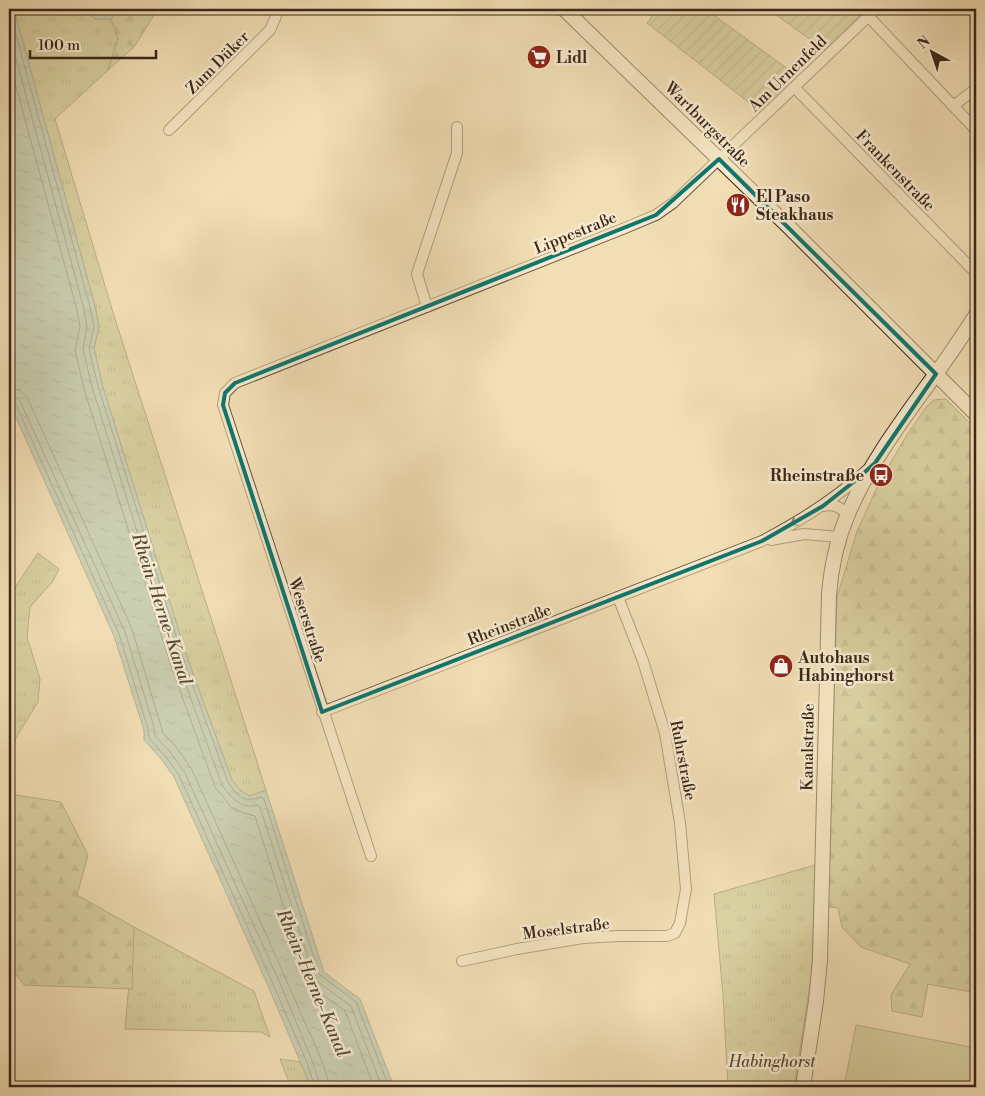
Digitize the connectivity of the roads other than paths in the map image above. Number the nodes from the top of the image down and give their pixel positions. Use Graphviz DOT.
graph roads {
  1 [pos="275,9"];
  2 [pos="564,9"];
  3 [pos="872,12"];
  4 [pos="794,87"];
  5 [pos="976,89"];
  6 [pos="954,105"];
  7 [pos="457,127"];
  8 [pos="169,130"];
  9 [pos="976,130"];
  10 [pos="719,160"];
  11 [pos="976,273"];
  12 [pos="427,307"];
  13 [pos="976,315"];
  14 [pos="936,374"];
  15 [pos="225,393"];
  16 [pos="976,414"];
  17 [pos="875,463"];
  18 [pos="823,506"];
  19 [pos="847,514"];
  20 [pos="839,537"];
  21 [pos="762,541"];
  22 [pos="618,598"];
  23 [pos="322,712"];
  24 [pos="371,856"];
  25 [pos="675,933"];
  26 [pos="462,961"];
  27 [pos="803,1087"];
  1 -- 8 [label="street, Zum Düker"];
  2 -- 10 [label="main road, Wartburgstraße"];
  3 -- 4 [label="street, Am Urnenfeld"];
  3 -- 6 [label="street"];
  4 -- 10 [label="street, Am Urnenfeld"];
  4 -- 11 [label="street, Frankenstraße"];
  5 -- 6 [label="street"];
  6 -- 9 [label="street"];
  7 -- 12 [label="street"];
  10 -- 12 [label="street, Lippestraße"];
  10 -- 14 [label="main road, Wartburgstraße"];
  12 -- 15 [label="street, Lippestraße"];
  13 -- 14 [label="main road, Kanalstraße"];
  14 -- 16 [label="main road, Wartburgstraße"];
  14 -- 17 [label="main road, Kanalstraße"];
  15 -- 23 [label="street, Weserstraße"];
  17 -- 18 [label="street, Rheinstraße"];
  17 -- 19 [label="main road, Kanalstraße"];
  18 -- 19 [label="street"];
  18 -- 21 [label="street, Rheinstraße, one-way"];
  19 -- 20 [label="main road, Kanalstraße"];
  20 -- 21 [label="street, Rheinstraße"];
  20 -- 27 [label="main road, Kanalstraße"];
  21 -- 22 [label="street, Rheinstraße"];
  22 -- 23 [label="street, Rheinstraße"];
  22 -- 25 [label="street, Ruhrstraße"];
  23 -- 24 [label="street, Weserstraße"];
  25 -- 26 [label="street, Moselstraße"];
}
